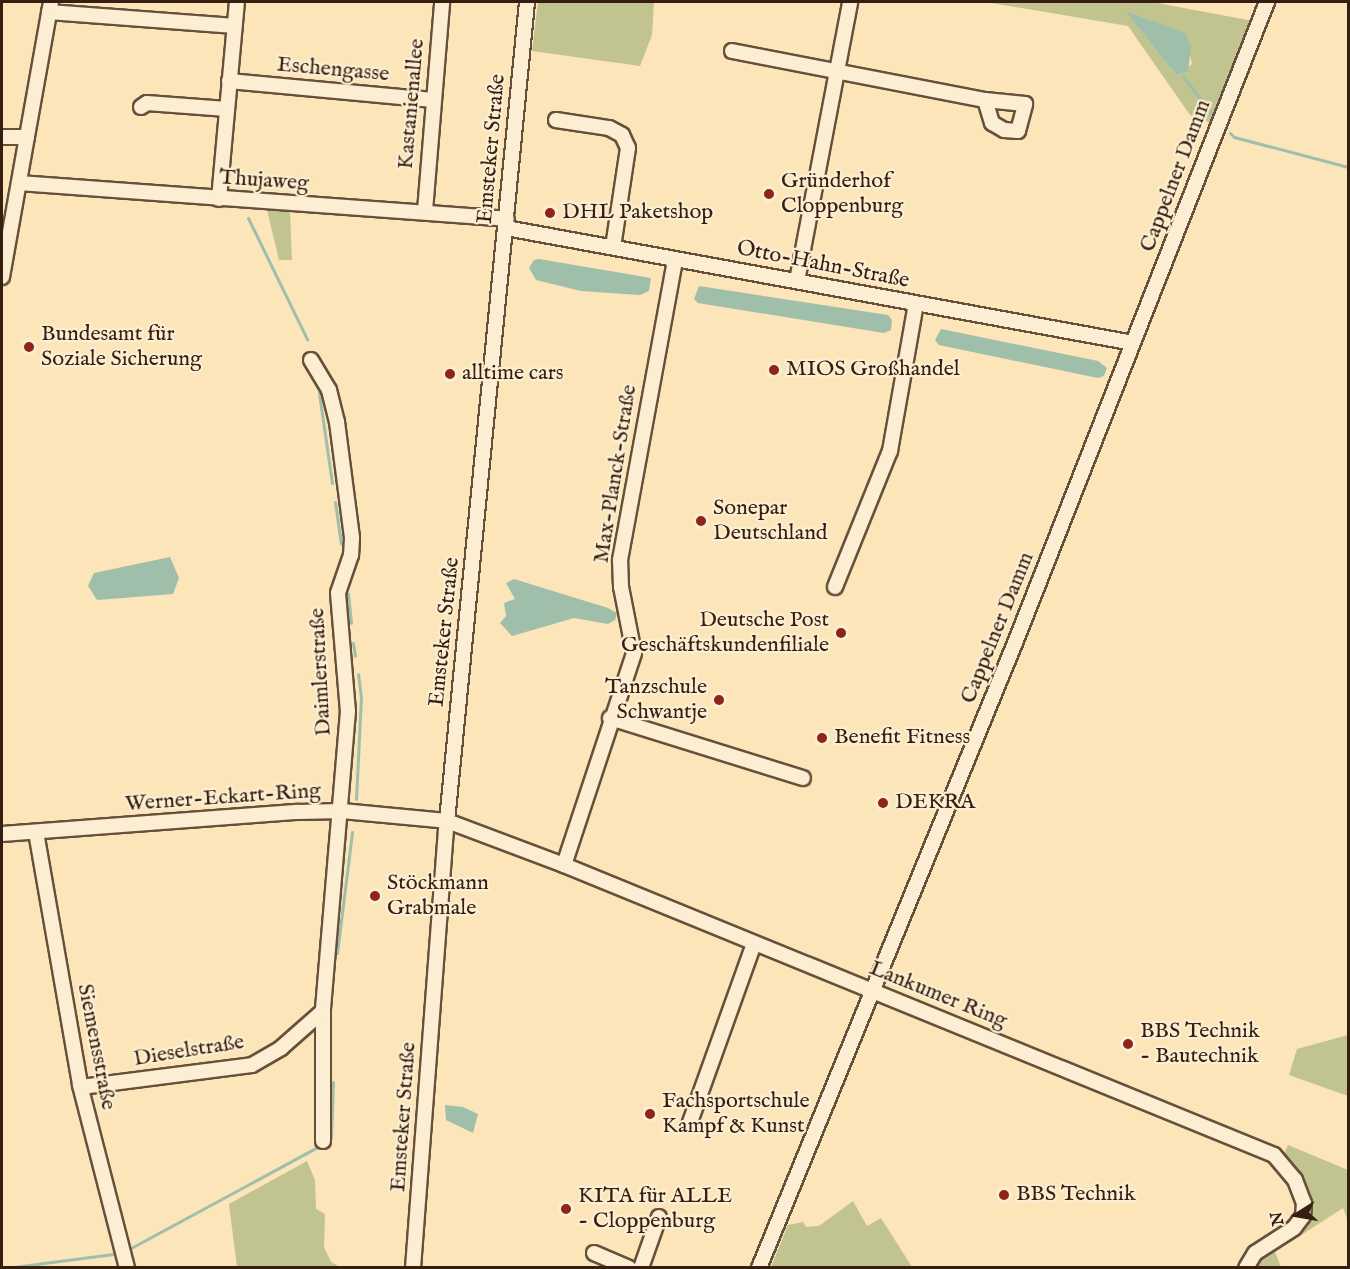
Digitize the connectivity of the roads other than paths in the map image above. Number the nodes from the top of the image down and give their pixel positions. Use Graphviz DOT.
graph roads {
  1 [pos="237,2"];
  2 [pos="442,2"];
  3 [pos="527,2"];
  4 [pos="850,2"];
  5 [pos="1267,2"];
  6 [pos="50,7"];
  7 [pos="234,26"];
  8 [pos="732,51"];
  9 [pos="838,73"];
  10 [pos="229,81"];
  11 [pos="433,100"];
  12 [pos="985,100"];
  13 [pos="141,107"];
  14 [pos="227,109"];
  15 [pos="556,120"];
  16 [pos="2,137"];
  17 [pos="27,137"];
  18 [pos="19,183"];
  19 [pos="219,199"];
  20 [pos="424,211"];
  21 [pos="507,224"];
  22 [pos="613,247"];
  23 [pos="675,259"];
  24 [pos="2,277"];
  25 [pos="796,281"];
  26 [pos="916,304"];
  27 [pos="1133,343"];
  28 [pos="311,360"];
  29 [pos="835,587"];
  30 [pos="610,718"];
  31 [pos="803,778"];
  32 [pos="342,812"];
  33 [pos="447,821"];
  34 [pos="36,832"];
  35 [pos="2,834"];
  36 [pos="564,864"];
  37 [pos="754,943"];
  38 [pos="872,991"];
  39 [pos="322,1011"];
  40 [pos="81,1087"];
  41 [pos="689,1125"];
  42 [pos="323,1141"];
  43 [pos="659,1217"];
  44 [pos="594,1253"];
  45 [pos="127,1268"];
  46 [pos="413,1268"];
  47 [pos="629,1268"];
  48 [pos="641,1268"];
  49 [pos="759,1268"];
  50 [pos="1246,1268"];
  1 -- 7 [label="street"];
  2 -- 11 [label="street, Kastanienallee"];
  3 -- 21 [label="street, Emsteker Straße"];
  4 -- 9 [label="street"];
  5 -- 27 [label="street, Cappelner Damm"];
  6 -- 7 [label="street"];
  6 -- 17 [label="street"];
  7 -- 10 [label="street"];
  8 -- 9 [label="street"];
  9 -- 12 [label="street"];
  9 -- 25 [label="street"];
  10 -- 11 [label="street, Eschengasse"];
  10 -- 14 [label="street"];
  11 -- 20 [label="street, Kastanienallee"];
  13 -- 14 [label="street"];
  14 -- 19 [label="street"];
  15 -- 22 [label="street"];
  16 -- 17 [label="street"];
  17 -- 18 [label="street"];
  18 -- 19 [label="street, Thujaweg"];
  18 -- 24 [label="street"];
  19 -- 20 [label="street, Thujaweg"];
  20 -- 21 [label="street, Thujaweg"];
  21 -- 22 [label="street, Otto-Hahn-Straße"];
  21 -- 33 [label="street, Emsteker Straße"];
  22 -- 23 [label="street, Otto-Hahn-Straße"];
  23 -- 25 [label="street, Otto-Hahn-Straße"];
  23 -- 30 [label="street, Max-Planck-Straße"];
  25 -- 26 [label="street, Otto-Hahn-Straße"];
  26 -- 27 [label="street, Otto-Hahn-Straße"];
  26 -- 29 [label="street"];
  27 -- 38 [label="street, Cappelner Damm"];
  28 -- 32 [label="street, Daimlerstraße"];
  30 -- 31 [label="street"];
  30 -- 36 [label="street, Max-Planck-Straße"];
  32 -- 33 [label="street, Werner-Eckart-Ring"];
  32 -- 34 [label="street, Werner-Eckart-Ring"];
  32 -- 39 [label="street"];
  33 -- 36 [label="street, Lankumer Ring"];
  33 -- 46 [label="street, Emsteker Straße"];
  34 -- 35 [label="street, Werner-Eckart-Ring"];
  34 -- 40 [label="street, Siemensstraße"];
  36 -- 37 [label="street, Lankumer Ring"];
  37 -- 38 [label="street, Lankumer Ring"];
  37 -- 41 [label="street"];
  38 -- 49 [label="street, Cappelner Damm"];
  38 -- 50 [label="street, Lankumer Ring"];
  39 -- 40 [label="street, Dieselstraße"];
  39 -- 42 [label="street"];
  40 -- 45 [label="street, Siemensstraße"];
  43 -- 48 [label="street"];
  44 -- 47 [label="street"];
}
